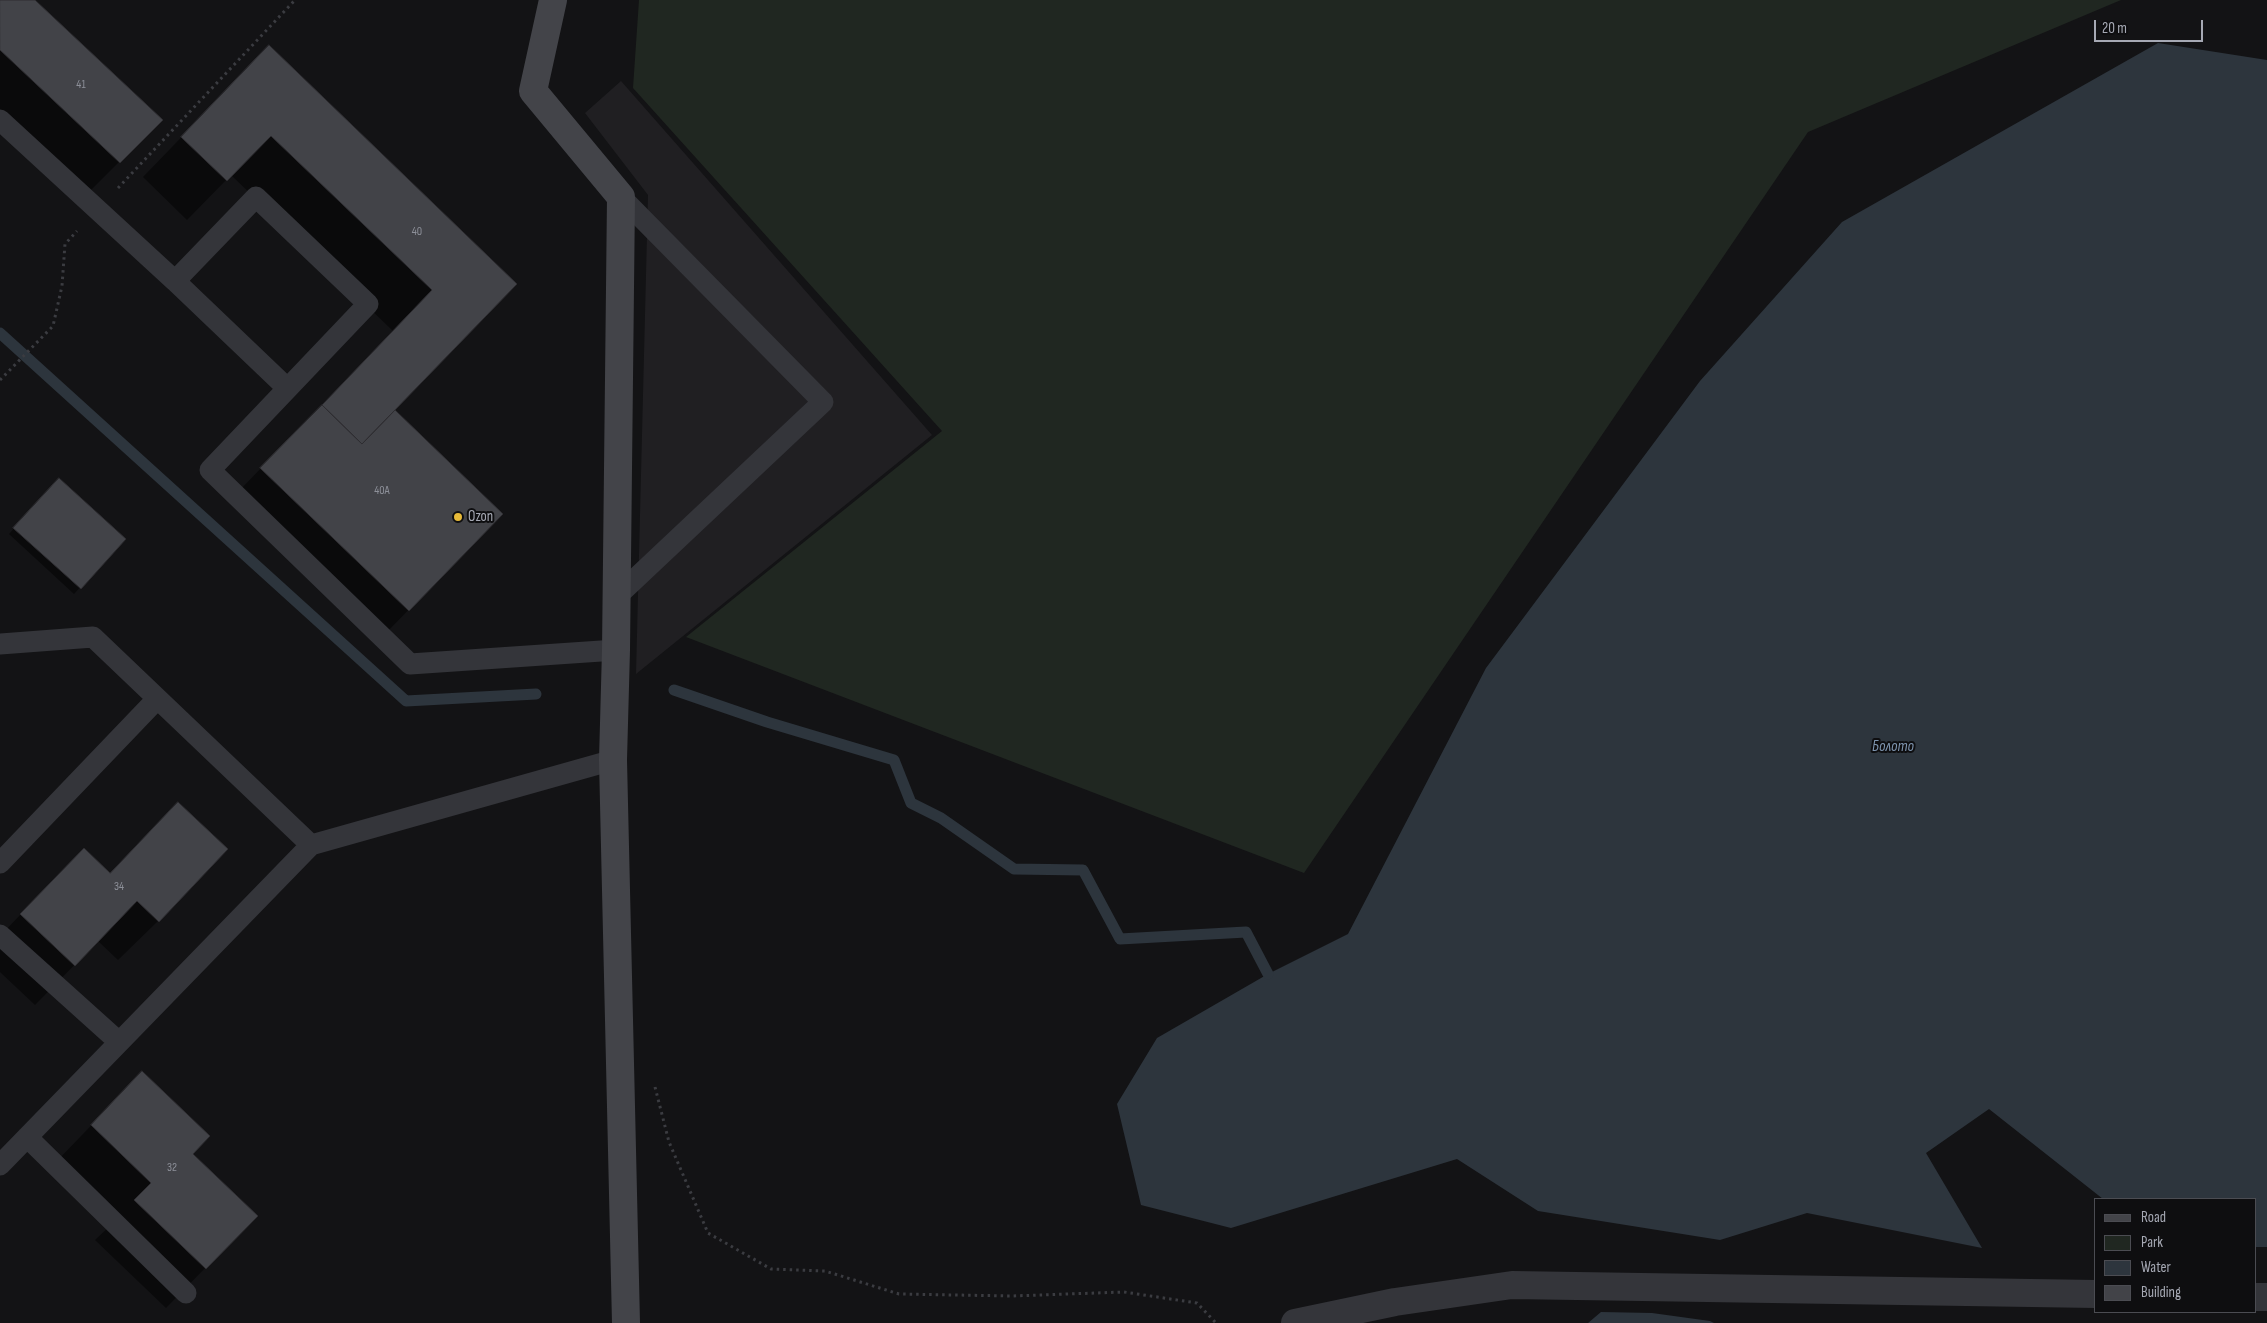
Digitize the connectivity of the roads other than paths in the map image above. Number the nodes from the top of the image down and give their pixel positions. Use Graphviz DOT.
graph roads {
  1 [pos="553,0"];
  2 [pos="0,120"];
  3 [pos="621,197"];
  4 [pos="175,281"];
  5 [pos="288,388"];
  6 [pos="616,597"];
  7 [pos="0,644"];
  8 [pos="616,650"];
  9 [pos="157,699"];
  10 [pos="612,760"];
  11 [pos="311,846"];
  12 [pos="0,863"];
  13 [pos="0,935"];
  14 [pos="119,1042"];
  15 [pos="27,1137"];
  16 [pos="0,1165"];
  17 [pos="186,1293"];
  18 [pos="2094,1294"];
  19 [pos="626,1323"];
  20 [pos="1295,1323"];
  1 -- 3 [label="street"];
  2 -- 4 [label="lane"];
  3 -- 6 [label="street"];
  3 -- 6 [label="lane"];
  4 -- 5 [label="lane"];
  4 -- 5 [label="lane"];
  5 -- 8 [label="lane"];
  6 -- 8 [label="street"];
  7 -- 9 [label="lane"];
  8 -- 10 [label="street"];
  9 -- 11 [label="lane"];
  9 -- 12 [label="lane"];
  10 -- 11 [label="lane"];
  10 -- 19 [label="street"];
  11 -- 14 [label="lane"];
  13 -- 14 [label="lane"];
  14 -- 15 [label="lane"];
  15 -- 16 [label="lane"];
  15 -- 17 [label="lane"];
  18 -- 20 [label="street"];
}
